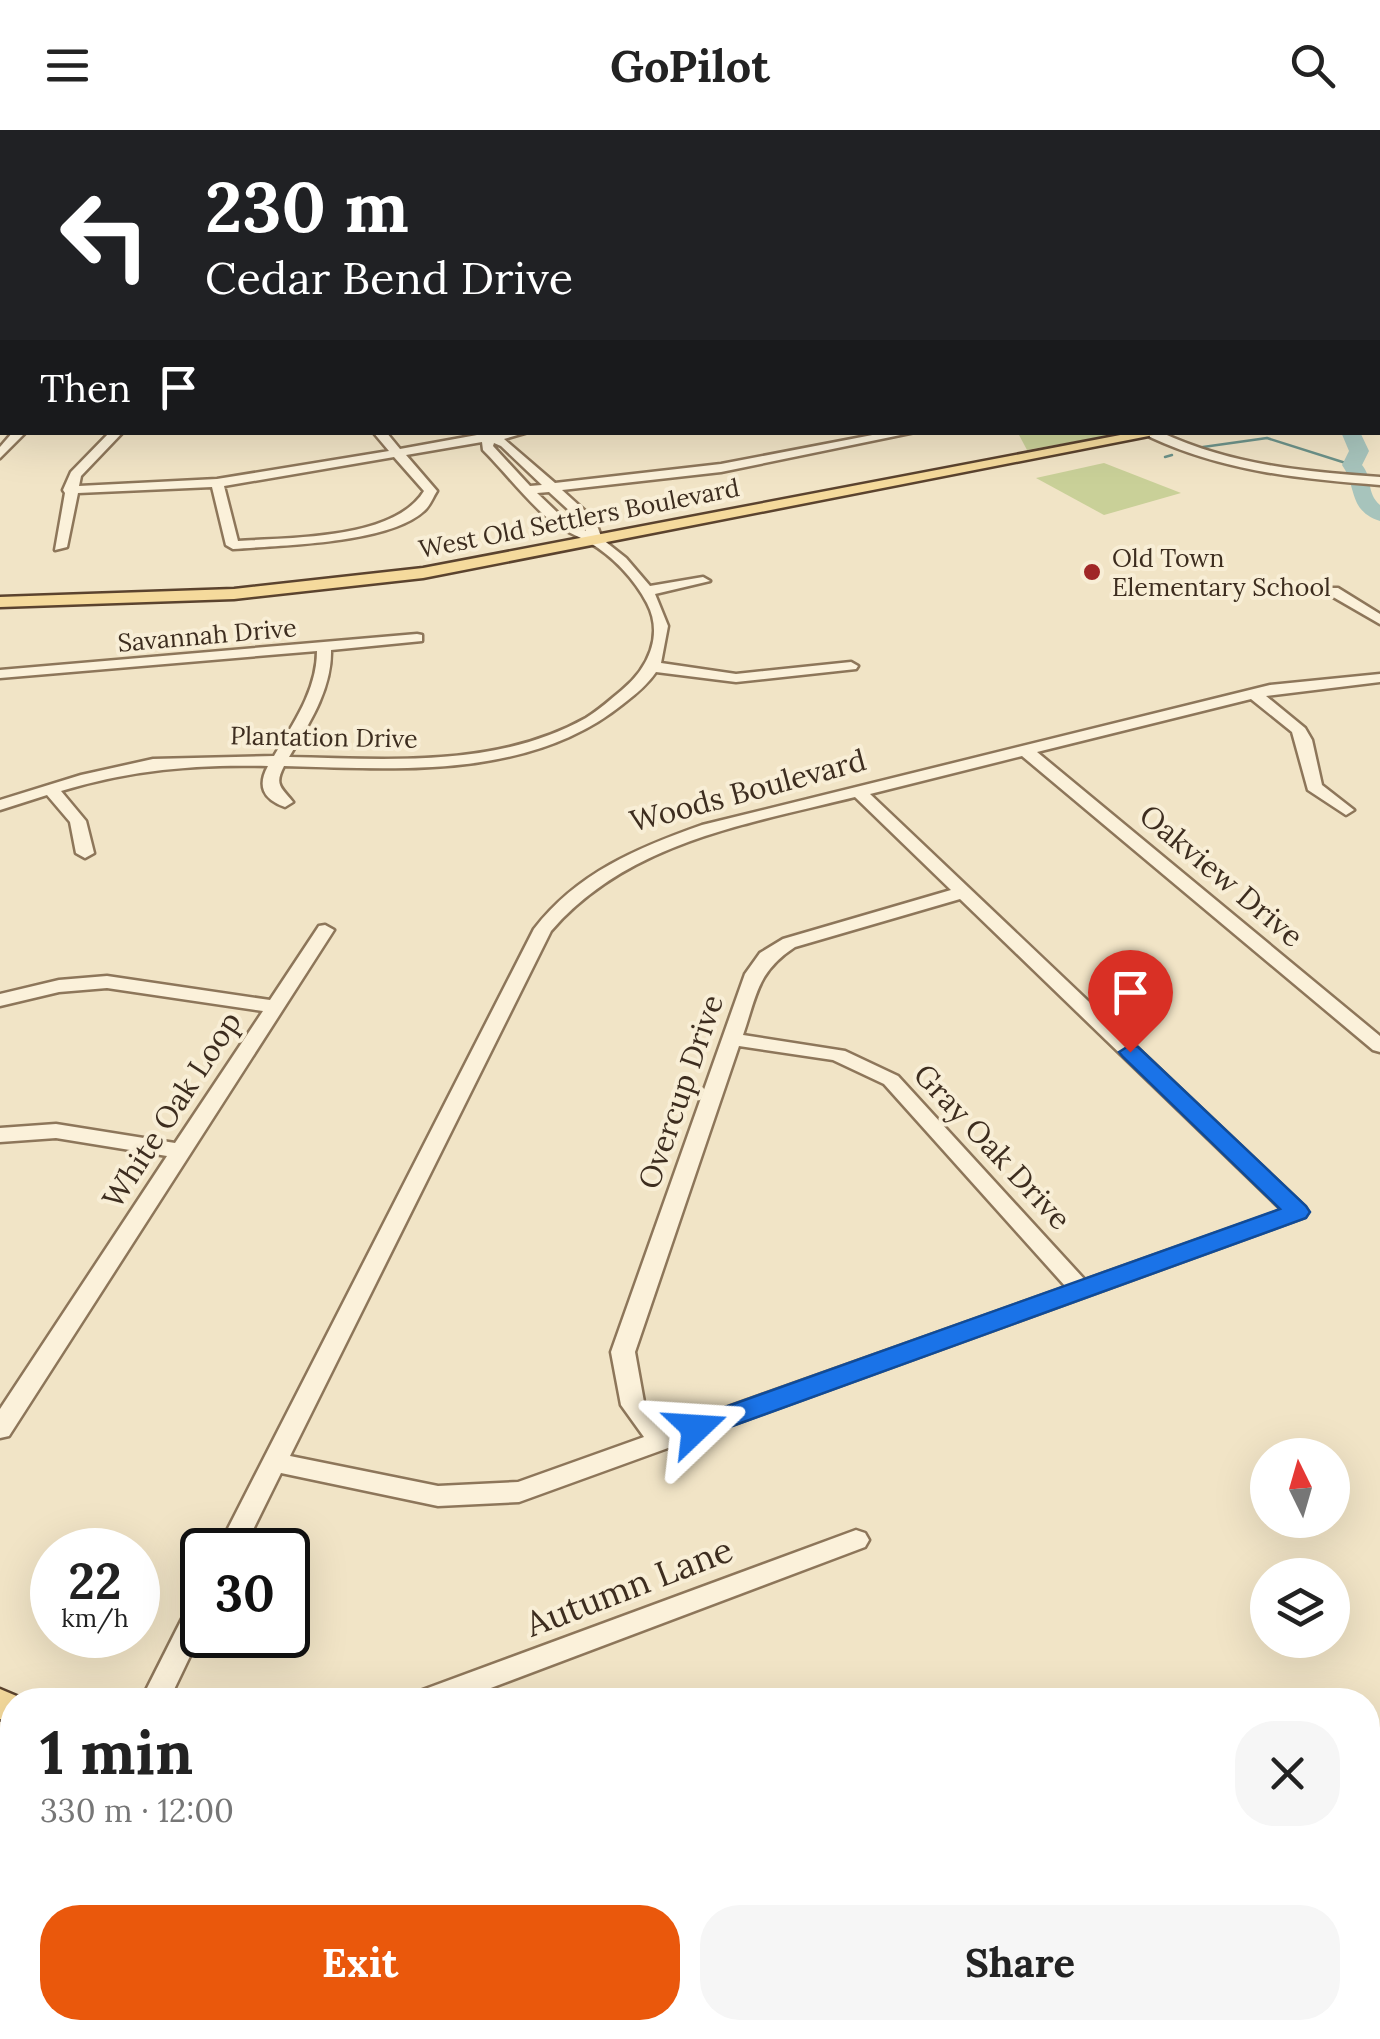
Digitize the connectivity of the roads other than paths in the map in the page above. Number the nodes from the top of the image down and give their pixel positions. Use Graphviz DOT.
graph roads {
  1 [pos="17,435"];
  2 [pos="114,435"];
  3 [pos="382,435"];
  4 [pos="487,435"];
  5 [pos="893,435"];
  6 [pos="1147,435"];
  7 [pos="1162,435"];
  8 [pos="398,453"];
  9 [pos="0,454"];
  10 [pos="1380,481"];
  11 [pos="217,483"];
  12 [pos="551,486"];
  13 [pos="69,490"];
  14 [pos="530,490"];
  15 [pos="596,540"];
  16 [pos="60,548"];
  17 [pos="703,581"];
  18 [pos="646,591"];
  19 [pos="1333,591"];
  20 [pos="0,602"];
  21 [pos="1380,620"];
  22 [pos="417,638"];
  23 [pos="324,648"];
  24 [pos="851,666"];
  25 [pos="654,667"];
  26 [pos="0,674"];
  27 [pos="1380,678"];
  28 [pos="1253,694"];
  29 [pos="1025,751"];
  30 [pos="278,763"];
  31 [pos="50,789"];
  32 [pos="860,793"];
  33 [pos="285,802"];
  34 [pos="0,806"];
  35 [pos="1346,810"];
  36 [pos="85,852"];
  37 [pos="964,892"];
  38 [pos="326,930"];
  39 [pos="0,1000"];
  40 [pos="275,1006"];
  41 [pos="731,1039"];
  42 [pos="1380,1046"];
  43 [pos="0,1135"];
  44 [pos="181,1151"];
  45 [pos="1080,1288"];
  46 [pos="0,1429"];
  47 [pos="660,1441"];
  48 [pos="274,1462"];
  49 [pos="241,1528"];
  50 [pos="856,1540"];
  51 [pos="180,1649"];
  52 [pos="161,1688"];
  53 [pos="459,1688"];
  1 -- 9 [label="street"];
  2 -- 13 [label="street"];
  3 -- 8 [label="street"];
  4 -- 8 [label="street"];
  4 -- 12 [label="street"];
  4 -- 14 [label="street"];
  5 -- 12 [label="street"];
  6 -- 15 [label="main road, West Old Settlers Boulevard"];
  7 -- 10 [label="street"];
  8 -- 11 [label="street"];
  8 -- 11 [label="street"];
  11 -- 13 [label="street"];
  12 -- 14 [label="street"];
  12 -- 15 [label="street"];
  13 -- 16 [label="street"];
  14 -- 15 [label="street"];
  15 -- 18 [label="street"];
  15 -- 20 [label="main road, West Old Settlers Boulevard"];
  17 -- 18 [label="street"];
  18 -- 25 [label="street"];
  19 -- 21 [label="street"];
  22 -- 23 [label="street, Savannah Drive"];
  23 -- 26 [label="street, Savannah Drive"];
  23 -- 30 [label="street"];
  24 -- 25 [label="street"];
  25 -- 30 [label="street, Plantation Drive"];
  27 -- 28 [label="street, Woods Boulevard"];
  28 -- 29 [label="street, Woods Boulevard"];
  28 -- 35 [label="street"];
  29 -- 32 [label="street, Woods Boulevard"];
  29 -- 42 [label="street, Oakview Drive"];
  30 -- 31 [label="street, Plantation Drive"];
  30 -- 33 [label="street"];
  31 -- 34 [label="street, Plantation Drive"];
  31 -- 36 [label="street"];
  32 -- 37 [label="street"];
  32 -- 48 [label="street, Woods Boulevard"];
  37 -- 41 [label="street, Overcup Drive"];
  37 -- 45 [label="street"];
  38 -- 40 [label="street"];
  39 -- 40 [label="street, White Oak Loop"];
  40 -- 44 [label="street, White Oak Loop"];
  41 -- 45 [label="street, Gray Oak Drive"];
  41 -- 47 [label="street, Overcup Drive"];
  43 -- 44 [label="street"];
  44 -- 46 [label="street, White Oak Loop"];
  45 -- 47 [label="street"];
  47 -- 48 [label="street"];
  48 -- 49 [label="street, Woods Boulevard"];
  50 -- 53 [label="street, Autumn Lane"];
  51 -- 52 [label="street"];
}
